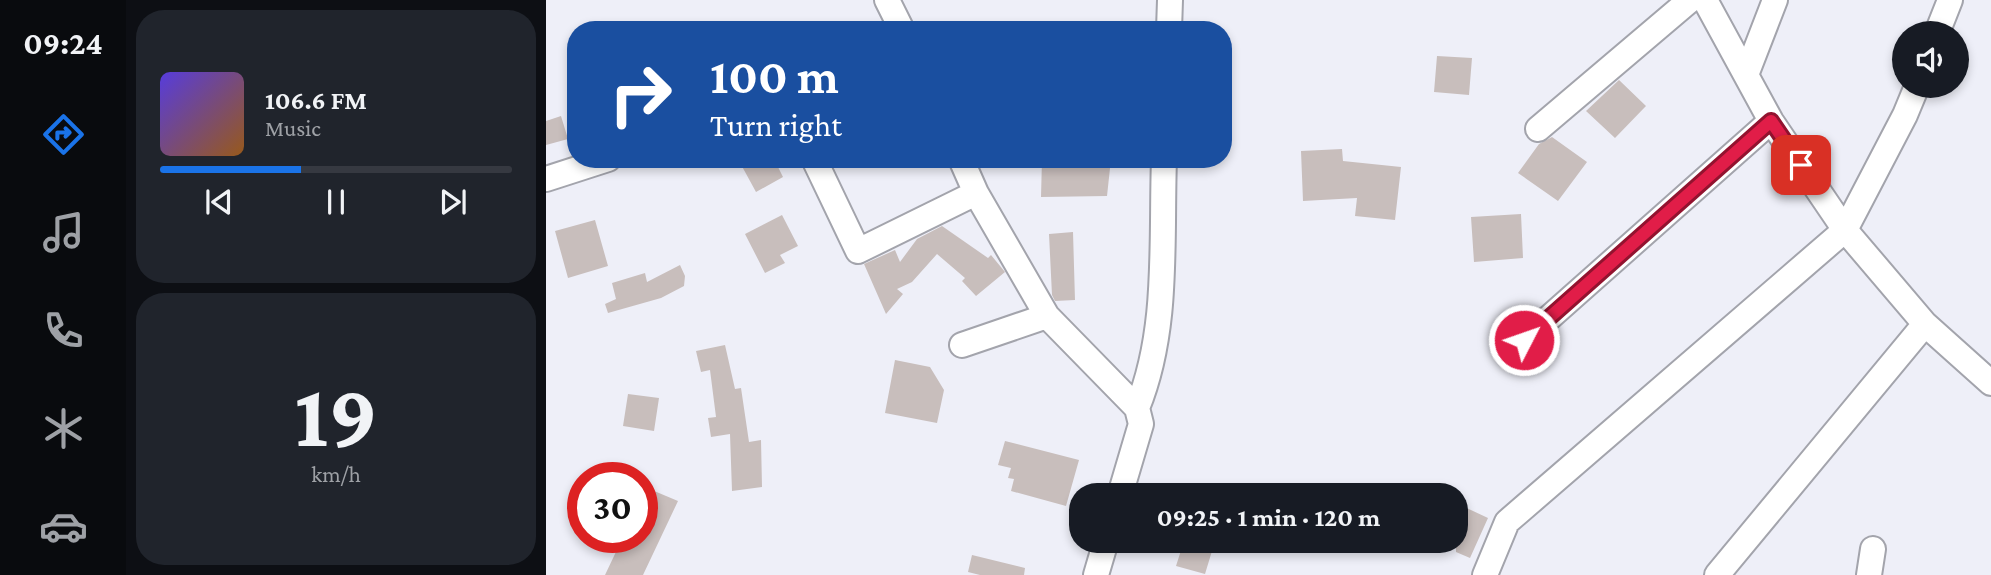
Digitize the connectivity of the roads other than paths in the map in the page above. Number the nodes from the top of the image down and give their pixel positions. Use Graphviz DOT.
graph roads {
  1 [pos="887,0"];
  2 [pos="1170,0"];
  3 [pos="1690,0"];
  4 [pos="1705,0"];
  5 [pos="1775,0"];
  6 [pos="1950,0"];
  7 [pos="898,21"];
  8 [pos="1169,21"];
  9 [pos="1942,21"];
  10 [pos="1746,75"];
  11 [pos="1912,98"];
  12 [pos="1771,121"];
  13 [pos="1538,130"];
  14 [pos="580,168"];
  15 [pos="818,168"];
  16 [pos="965,168"];
  17 [pos="1164,168"];
  18 [pos="546,179"];
  19 [pos="976,193"];
  20 [pos="1845,230"];
  21 [pos="1046,316"];
  22 [pos="1925,324"];
  23 [pos="1524,340"];
  24 [pos="962,345"];
  25 [pos="1991,383"];
  26 [pos="1137,408"];
  27 [pos="1124,483"];
  28 [pos="1873,549"];
  29 [pos="1102,553"];
  30 [pos="1096,575"];
  31 [pos="1485,575"];
  32 [pos="1717,575"];
  33 [pos="1869,575"];
  1 -- 7 [label="street"];
  2 -- 8 [label="street"];
  3 -- 13 [label="street"];
  4 -- 10 [label="street"];
  5 -- 10 [label="street"];
  6 -- 9 [label="street"];
  10 -- 12 [label="street"];
  11 -- 20 [label="street"];
  12 -- 20 [label="street"];
  12 -- 23 [label="street"];
  14 -- 18 [label="street"];
  15 -- 19 [label="street"];
  16 -- 19 [label="street"];
  17 -- 26 [label="street"];
  19 -- 21 [label="street"];
  20 -- 22 [label="street"];
  20 -- 31 [label="street"];
  21 -- 24 [label="street"];
  21 -- 26 [label="street"];
  22 -- 25 [label="street"];
  22 -- 32 [label="street"];
  26 -- 27 [label="street"];
  28 -- 33 [label="street"];
  29 -- 30 [label="street"];
}
